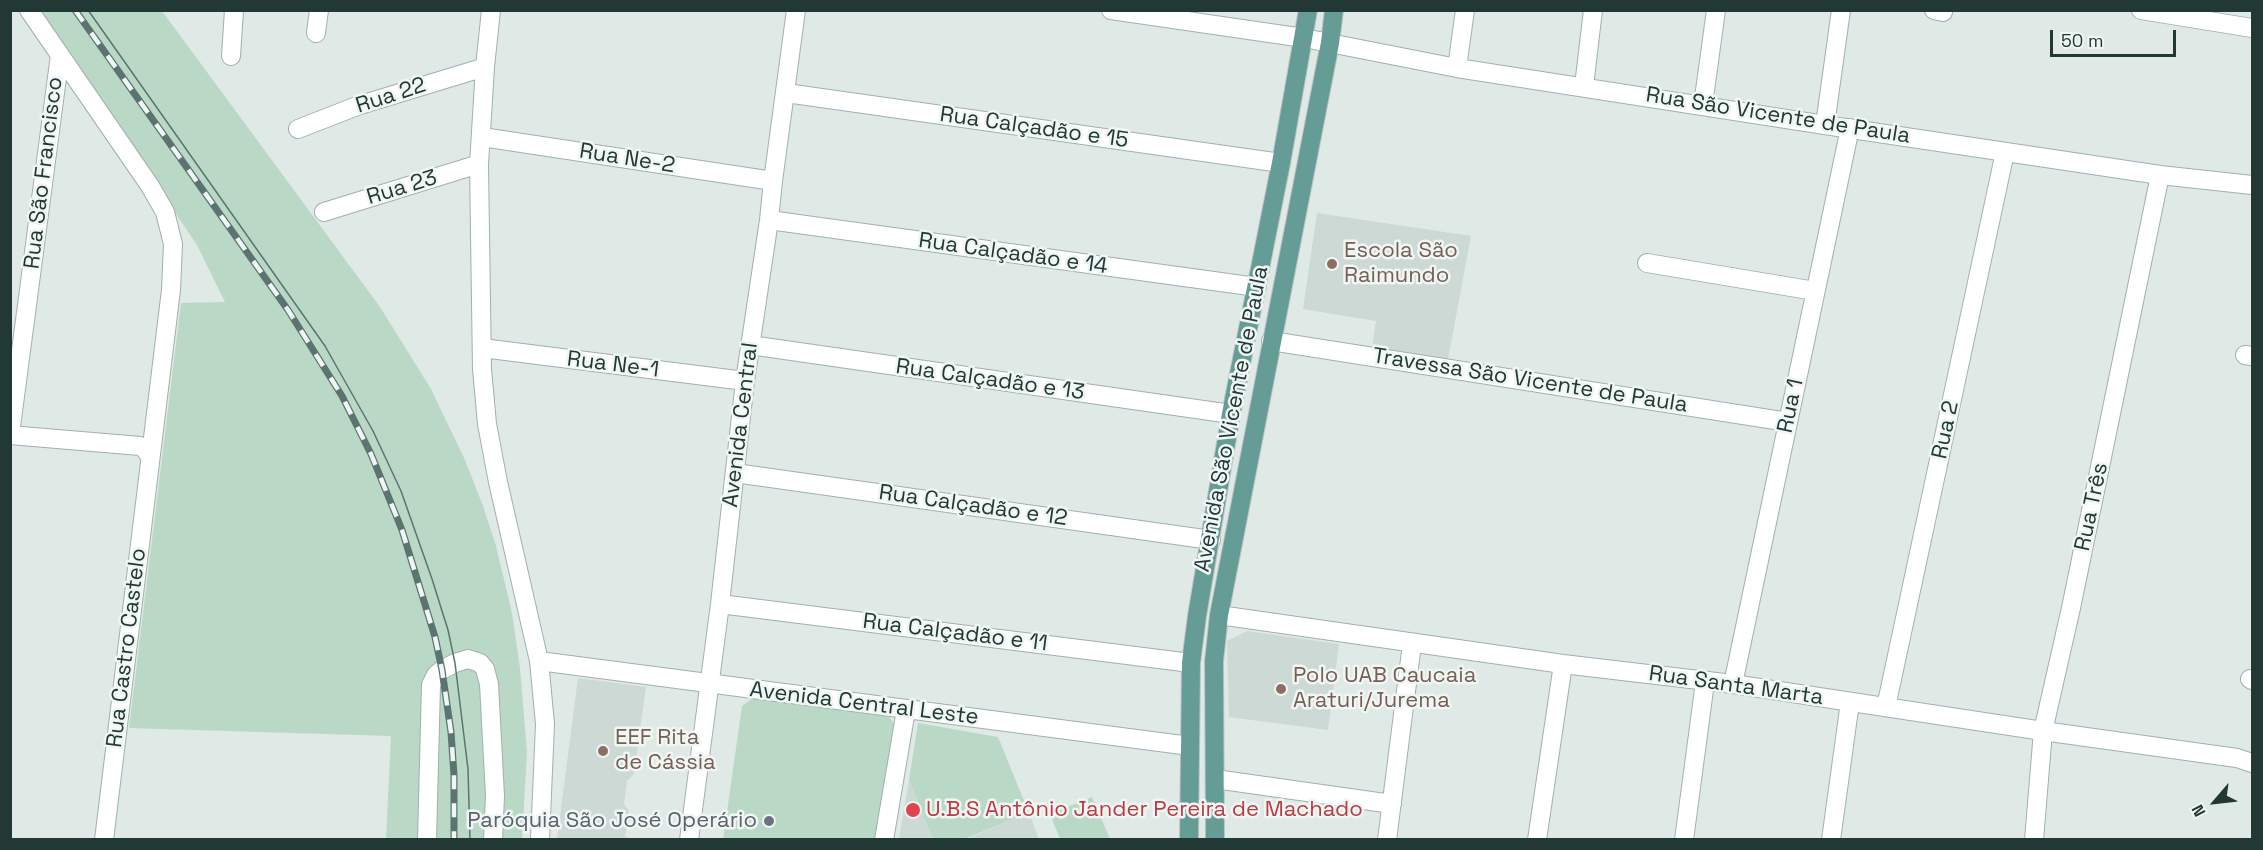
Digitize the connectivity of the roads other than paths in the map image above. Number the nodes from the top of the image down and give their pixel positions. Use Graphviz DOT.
graph roads {
  1 [pos="29,10"];
  2 [pos="234,10"];
  3 [pos="319,10"];
  4 [pos="491,10"];
  5 [pos="795,10"];
  6 [pos="1111,10"];
  7 [pos="1308,10"];
  8 [pos="1334,10"];
  9 [pos="1465,10"];
  10 [pos="1593,10"];
  11 [pos="1716,10"];
  12 [pos="1841,10"];
  13 [pos="2141,10"];
  14 [pos="2253,28"];
  15 [pos="316,33"];
  16 [pos="1304,38"];
  17 [pos="1330,43"];
  18 [pos="60,54"];
  19 [pos="231,56"];
  20 [pos="485,67"];
  21 [pos="1457,68"];
  22 [pos="1584,86"];
  23 [pos="786,93"];
  24 [pos="1703,105"];
  25 [pos="1825,125"];
  26 [pos="1850,128"];
  27 [pos="298,129"];
  28 [pos="482,136"];
  29 [pos="2005,152"];
  30 [pos="1281,163"];
  31 [pos="479,164"];
  32 [pos="2160,175"];
  33 [pos="772,181"];
  34 [pos="2253,185"];
  35 [pos="324,212"];
  36 [pos="769,220"];
  37 [pos="1647,263"];
  38 [pos="1257,287"];
  39 [pos="1815,291"];
  40 [pos="1271,340"];
  41 [pos="750,345"];
  42 [pos="482,348"];
  43 [pos="745,381"];
  44 [pos="1231,414"];
  45 [pos="1788,422"];
  46 [pos="10,435"];
  47 [pos="150,458"];
  48 [pos="735,473"];
  49 [pos="1211,540"];
  50 [pos="720,604"];
  51 [pos="1219,615"];
  52 [pos="1412,644"];
  53 [pos="539,661"];
  54 [pos="1191,663"];
  55 [pos="1563,664"];
  56 [pos="1705,682"];
  57 [pos="708,684"];
  58 [pos="1733,684"];
  59 [pos="1850,702"];
  60 [pos="1887,707"];
  61 [pos="906,710"];
  62 [pos="2043,731"];
  63 [pos="1190,746"];
  64 [pos="2253,763"];
  65 [pos="1215,779"];
  66 [pos="1392,804"];
  67 [pos="104,840"];
  68 [pos="427,840"];
  69 [pos="493,840"];
  70 [pos="540,840"];
  71 [pos="688,840"];
  72 [pos="884,840"];
  73 [pos="1189,840"];
  74 [pos="1215,840"];
  75 [pos="1387,840"];
  76 [pos="1537,840"];
  77 [pos="1684,840"];
  78 [pos="1831,840"];
  79 [pos="2034,840"];
  1 -- 18 [label="street, Rua Castro Castelo"];
  2 -- 19 [label="street"];
  3 -- 15 [label="street"];
  4 -- 20 [label="street"];
  5 -- 23 [label="street, Avenida Central"];
  6 -- 16 [label="street, Rua São Vicente de Paula"];
  7 -- 16 [label="main road, Avenida São Vicente de Paula"];
  8 -- 17 [label="main road, Avenida São Vicente de Paula"];
  9 -- 21 [label="street"];
  10 -- 22 [label="street"];
  11 -- 24 [label="street"];
  12 -- 25 [label="street"];
  13 -- 14 [label="street"];
  16 -- 17 [label="street, Rua São Vicente de Paula"];
  16 -- 30 [label="main road, Avenida São Vicente de Paula"];
  17 -- 21 [label="street, Rua São Vicente de Paula"];
  17 -- 40 [label="main road, Avenida São Vicente de Paula"];
  18 -- 46 [label="street, Rua São Francisco"];
  18 -- 47 [label="street, Rua Castro Castelo"];
  20 -- 27 [label="street, Rua 22"];
  20 -- 28 [label="street"];
  21 -- 22 [label="street, Rua São Vicente de Paula"];
  22 -- 24 [label="street, Rua São Vicente de Paula"];
  23 -- 30 [label="street, Rua Calçadão e 15"];
  23 -- 33 [label="street, Avenida Central"];
  24 -- 25 [label="street, Rua São Vicente de Paula"];
  25 -- 26 [label="street, Rua São Vicente de Paula"];
  26 -- 29 [label="street, Rua São Vicente de Paula"];
  26 -- 39 [label="street, Rua 1"];
  28 -- 31 [label="street"];
  28 -- 33 [label="street, Rua Ne-2"];
  29 -- 32 [label="street, Rua São Vicente de Paula"];
  29 -- 60 [label="street, Rua 2"];
  30 -- 38 [label="main road, Avenida São Vicente de Paula"];
  31 -- 35 [label="street, Rua 23"];
  31 -- 42 [label="street"];
  32 -- 34 [label="street, Rua São Vicente de Paula"];
  32 -- 62 [label="street, Rua Três"];
  33 -- 36 [label="street, Avenida Central"];
  36 -- 38 [label="street, Rua Calçadão e 14"];
  36 -- 41 [label="street, Avenida Central"];
  37 -- 39 [label="street"];
  38 -- 44 [label="main road, Avenida São Vicente de Paula"];
  39 -- 45 [label="street, Rua 1"];
  40 -- 45 [label="street, Travessa São Vicente de Paula"];
  40 -- 51 [label="main road, Avenida São Vicente de Paula"];
  41 -- 43 [label="street, Avenida Central"];
  41 -- 44 [label="street, Rua Calçadão e 13"];
  42 -- 43 [label="street, Rua Ne-1"];
  42 -- 53 [label="street"];
  43 -- 48 [label="street, Avenida Central"];
  44 -- 49 [label="main road, Avenida São Vicente de Paula"];
  45 -- 58 [label="street, Rua 1"];
  46 -- 47 [label="street"];
  47 -- 67 [label="street, Rua Castro Castelo"];
  48 -- 49 [label="street, Rua Calçadão e 12"];
  48 -- 50 [label="street, Avenida Central"];
  49 -- 54 [label="main road, Avenida São Vicente de Paula"];
  50 -- 54 [label="street, Rua Calçadão e 11"];
  50 -- 57 [label="street, Avenida Central"];
  51 -- 52 [label="street, Rua Santa Marta"];
  51 -- 65 [label="main road, Avenida São Vicente de Paula"];
  52 -- 55 [label="street, Rua Santa Marta"];
  52 -- 66 [label="street"];
  53 -- 57 [label="street, Avenida Central Leste"];
  53 -- 70 [label="street"];
  54 -- 63 [label="main road, Avenida São Vicente de Paula"];
  55 -- 56 [label="street, Rua Santa Marta"];
  55 -- 76 [label="street"];
  56 -- 58 [label="street, Rua Santa Marta"];
  56 -- 77 [label="street"];
  57 -- 61 [label="street, Avenida Central Leste"];
  57 -- 71 [label="street, Avenida Central"];
  58 -- 59 [label="street, Rua Santa Marta"];
  59 -- 60 [label="street, Rua Santa Marta"];
  59 -- 78 [label="street"];
  60 -- 62 [label="street, Rua Santa Marta"];
  61 -- 63 [label="street, Avenida Central Leste"];
  61 -- 72 [label="street"];
  62 -- 64 [label="street, Rua Santa Marta"];
  62 -- 79 [label="street, Rua Três"];
  63 -- 73 [label="main road, Avenida São Vicente de Paula"];
  65 -- 66 [label="street"];
  65 -- 74 [label="main road, Avenida São Vicente de Paula"];
  66 -- 75 [label="street"];
  68 -- 69 [label="street"];
}
